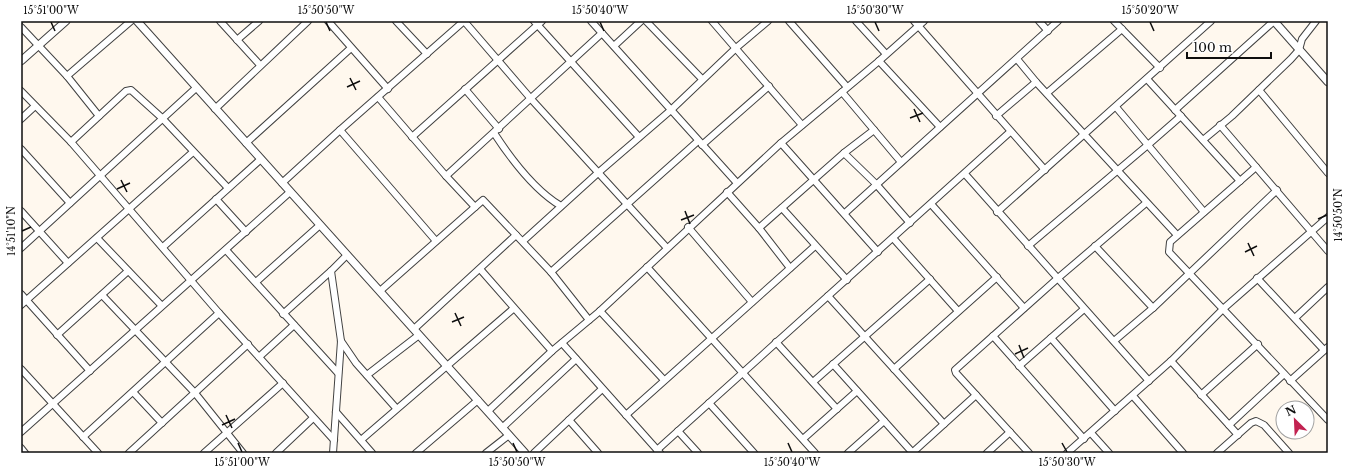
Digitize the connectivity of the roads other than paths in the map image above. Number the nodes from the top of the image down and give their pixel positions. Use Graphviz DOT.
graph roads {
  1 [pos="66,21"];
  2 [pos="131,21"];
  3 [pos="136,21"];
  4 [pos="220,21"];
  5 [pos="259,21"];
  6 [pos="308,21"];
  7 [pos="328,21"];
  8 [pos="396,21"];
  9 [pos="464,21"];
  10 [pos="591,21"];
  11 [pos="641,21"];
  12 [pos="646,21"];
  13 [pos="712,21"];
  14 [pos="788,21"];
  15 [pos="856,21"];
  16 [pos="914,21"];
  17 [pos="924,21"];
  18 [pos="1039,21"];
  19 [pos="1058,21"];
  20 [pos="1114,21"];
  21 [pos="1211,21"];
  22 [pos="1274,21"];
  23 [pos="1316,21"];
  24 [pos="538,22"];
  25 [pos="764,22"];
  26 [pos="1203,23"];
  27 [pos="918,26"];
  28 [pos="21,27"];
  29 [pos="1122,29"];
  30 [pos="1048,31"];
  31 [pos="602,33"];
  32 [pos="237,40"];
  33 [pos="38,46"];
  34 [pos="614,46"];
  35 [pos="351,48"];
  36 [pos="736,48"];
  37 [pos="1299,50"];
  38 [pos="427,54"];
  39 [pos="886,54"];
  40 [pos="1017,59"];
  41 [pos="498,60"];
  42 [pos="21,61"];
  43 [pos="879,61"];
  44 [pos="572,62"];
  45 [pos="260,65"];
  46 [pos="1160,68"];
  47 [pos="67,76"];
  48 [pos="1148,79"];
  49 [pos="702,80"];
  50 [pos="1327,80"];
  51 [pos="1036,82"];
  52 [pos="769,86"];
  53 [pos="848,87"];
  54 [pos="196,88"];
  55 [pos="388,89"];
  56 [pos="465,89"];
  57 [pos="21,90"];
  58 [pos="1259,90"];
  59 [pos="842,92"];
  60 [pos="977,93"];
  61 [pos="1047,93"];
  62 [pos="378,98"];
  63 [pos="532,100"];
  64 [pos="35,106"];
  65 [pos="1116,107"];
  66 [pos="215,109"];
  67 [pos="671,110"];
  68 [pos="1175,110"];
  69 [pos="99,116"];
  70 [pos="996,116"];
  71 [pos="1181,116"];
  72 [pos="162,118"];
  73 [pos="21,119"];
  74 [pos="802,124"];
  75 [pos="1220,125"];
  76 [pos="940,127"];
  77 [pos="340,130"];
  78 [pos="874,130"];
  79 [pos="496,131"];
  80 [pos="1010,132"];
  81 [pos="1084,134"];
  82 [pos="412,137"];
  83 [pos="639,137"];
  84 [pos="1203,140"];
  85 [pos="71,142"];
  86 [pos="246,143"];
  87 [pos="700,143"];
  88 [pos="781,143"];
  89 [pos="1149,144"];
  90 [pos="21,149"];
  91 [pos="193,152"];
  92 [pos="844,153"];
  93 [pos="261,159"];
  94 [pos="901,162"];
  95 [pos="1256,167"];
  96 [pos="1045,170"];
  97 [pos="1118,170"];
  98 [pos="599,172"];
  99 [pos="1328,173"];
  100 [pos="965,174"];
  101 [pos="100,176"];
  102 [pos="446,176"];
  103 [pos="814,181"];
  104 [pos="1240,181"];
  105 [pos="282,183"];
  106 [pos="737,183"];
  107 [pos="876,184"];
  108 [pos="228,188"];
  109 [pos="1277,190"];
  110 [pos="290,192"];
  111 [pos="727,192"];
  112 [pos="216,199"];
  113 [pos="1146,202"];
  114 [pos="70,203"];
  115 [pos="628,204"];
  116 [pos="931,204"];
  117 [pos="561,206"];
  118 [pos="475,207"];
  119 [pos="128,208"];
  120 [pos="782,208"];
  121 [pos="21,211"];
  122 [pos="997,212"];
  123 [pos="1204,212"];
  124 [pos="845,213"];
  125 [pos="1328,217"];
  126 [pos="910,223"];
  127 [pos="320,225"];
  128 [pos="688,227"];
  129 [pos="759,228"];
  130 [pos="40,230"];
  131 [pos="246,232"];
  132 [pos="1312,232"];
  133 [pos="516,235"];
  134 [pos="1178,236"];
  135 [pos="97,238"];
  136 [pos="893,238"];
  137 [pos="436,241"];
  138 [pos="523,241"];
  139 [pos="815,246"];
  140 [pos="1028,246"];
  141 [pos="1095,246"];
  142 [pos="163,247"];
  143 [pos="21,248"];
  144 [pos="667,248"];
  145 [pos="226,250"];
  146 [pos="1328,251"];
  147 [pos="878,252"];
  148 [pos="348,255"];
  149 [pos="68,263"];
  150 [pos="647,267"];
  151 [pos="790,268"];
  152 [pos="480,269"];
  153 [pos="128,271"];
  154 [pos="331,271"];
  155 [pos="551,272"];
  156 [pos="1190,274"];
  157 [pos="997,277"];
  158 [pos="1058,278"];
  159 [pos="1257,278"];
  160 [pos="930,279"];
  161 [pos="847,280"];
  162 [pos="192,281"];
  163 [pos="256,282"];
  164 [pos="1328,287"];
  165 [pos="380,291"];
  166 [pos="21,294"];
  167 [pos="102,295"];
  168 [pos="828,296"];
  169 [pos="27,300"];
  170 [pos="752,302"];
  171 [pos="21,305"];
  172 [pos="161,306"];
  173 [pos="1024,308"];
  174 [pos="1153,308"];
  175 [pos="513,309"];
  176 [pos="1084,309"];
  177 [pos="1224,309"];
  178 [pos="600,311"];
  179 [pos="958,311"];
  180 [pos="219,313"];
  181 [pos="283,314"];
  182 [pos="1295,318"];
  183 [pos="589,320"];
  184 [pos="294,325"];
  185 [pos="135,329"];
  186 [pos="414,329"];
  187 [pos="57,335"];
  188 [pos="419,335"];
  189 [pos="864,336"];
  190 [pos="993,336"];
  191 [pos="711,338"];
  192 [pos="1051,338"];
  193 [pos="340,341"];
  194 [pos="1114,341"];
  195 [pos="776,342"];
  196 [pos="562,343"];
  197 [pos="248,344"];
  198 [pos="1258,344"];
  199 [pos="1326,349"];
  200 [pos="552,351"];
  201 [pos="260,357"];
  202 [pos="576,359"];
  203 [pos="1171,361"];
  204 [pos="166,363"];
  205 [pos="833,364"];
  206 [pos="447,366"];
  207 [pos="1019,366"];
  208 [pos="894,369"];
  209 [pos="90,371"];
  210 [pos="22,372"];
  211 [pos="338,373"];
  212 [pos="742,373"];
  213 [pos="1284,374"];
  214 [pos="367,376"];
  215 [pos="664,380"];
  216 [pos="1149,381"];
  217 [pos="1290,381"];
  218 [pos="813,382"];
  219 [pos="283,383"];
  220 [pos="602,388"];
  221 [pos="857,391"];
  222 [pos="134,393"];
  223 [pos="194,393"];
  224 [pos="976,395"];
  225 [pos="1201,395"];
  226 [pos="1132,396"];
  227 [pos="478,400"];
  228 [pos="708,403"];
  229 [pos="53,405"];
  230 [pos="396,408"];
  231 [pos="837,409"];
  232 [pos="488,411"];
  233 [pos="1115,411"];
  234 [pos="336,412"];
  235 [pos="626,415"];
  236 [pos="313,418"];
  237 [pos="569,420"];
  238 [pos="1328,420"];
  239 [pos="884,421"];
  240 [pos="162,423"];
  241 [pos="944,424"];
  242 [pos="1229,425"];
  243 [pos="502,428"];
  244 [pos="678,431"];
  245 [pos="21,432"];
  246 [pos="1010,432"];
  247 [pos="226,433"];
  248 [pos="1091,433"];
  249 [pos="509,435"];
  250 [pos="1238,435"];
  251 [pos="83,437"];
  252 [pos="803,439"];
  253 [pos="1084,439"];
  254 [pos="334,440"];
  255 [pos="361,440"];
  256 [pos="21,448"];
  257 [pos="658,451"];
  258 [pos="1287,451"];
  259 [pos="130,452"];
  260 [pos="25,453"];
  261 [pos="98,453"];
  262 [pos="204,453"];
  263 [pos="243,453"];
  264 [pos="276,453"];
  265 [pos="334,453"];
  266 [pos="372,453"];
  267 [pos="416,453"];
  268 [pos="486,453"];
  269 [pos="526,453"];
  270 [pos="534,453"];
  271 [pos="598,453"];
  272 [pos="698,453"];
  273 [pos="754,453"];
  274 [pos="815,453"];
  275 [pos="848,453"];
  276 [pos="912,453"];
  277 [pos="987,453"];
  278 [pos="1029,453"];
  279 [pos="1067,453"];
  280 [pos="1109,453"];
  281 [pos="1183,453"];
  282 [pos="1217,453"];
  283 [pos="1280,453"];
  1 -- 33 [label="street"];
  2 -- 47 [label="street"];
  3 -- 54 [label="street"];
  4 -- 32 [label="street"];
  5 -- 32 [label="street"];
  6 -- 45 [label="street"];
  7 -- 35 [label="street"];
  8 -- 38 [label="street"];
  9 -- 38 [label="street"];
  9 -- 41 [label="street"];
  10 -- 31 [label="street"];
  11 -- 34 [label="street"];
  12 -- 49 [label="street"];
  13 -- 36 [label="street"];
  14 -- 53 [label="street"];
  15 -- 39 [label="street"];
  16 -- 27 [label="street"];
  17 -- 27 [label="street"];
  18 -- 30 [label="street"];
  19 -- 30 [label="street"];
  20 -- 29 [label="street"];
  21 -- 26 [label="street"];
  22 -- 37 [label="street"];
  22 -- 68 [label="street"];
  23 -- 37 [label="street"];
  24 -- 41 [label="street"];
  24 -- 44 [label="street"];
  25 -- 36 [label="street"];
  26 -- 46 [label="street"];
  27 -- 39 [label="street"];
  27 -- 60 [label="street"];
  28 -- 33 [label="street"];
  29 -- 46 [label="street"];
  29 -- 61 [label="street"];
  30 -- 40 [label="street"];
  31 -- 34 [label="street"];
  31 -- 44 [label="street"];
  32 -- 45 [label="street"];
  33 -- 42 [label="street"];
  33 -- 47 [label="street"];
  34 -- 67 [label="street"];
  35 -- 55 [label="street"];
  35 -- 86 [label="street"];
  36 -- 49 [label="street"];
  36 -- 52 [label="street"];
  37 -- 50 [label="street"];
  37 -- 58 [label="street"];
  38 -- 55 [label="street"];
  39 -- 43 [label="street"];
  40 -- 51 [label="street"];
  40 -- 60 [label="street"];
  41 -- 56 [label="street"];
  41 -- 63 [label="street"];
  43 -- 53 [label="street"];
  43 -- 76 [label="street"];
  44 -- 63 [label="street"];
  44 -- 83 [label="street"];
  45 -- 66 [label="street"];
  46 -- 48 [label="street"];
  47 -- 69 [label="street"];
  48 -- 65 [label="street"];
  48 -- 68 [label="street"];
  49 -- 67 [label="street"];
  51 -- 61 [label="street"];
  51 -- 70 [label="street"];
  52 -- 74 [label="street"];
  52 -- 87 [label="street"];
  53 -- 59 [label="street"];
  54 -- 66 [label="street"];
  54 -- 72 [label="street"];
  55 -- 62 [label="street"];
  56 -- 79 [label="street"];
  56 -- 82 [label="street"];
  57 -- 64 [label="street"];
  58 -- 75 [label="street"];
  58 -- 99 [label="street"];
  59 -- 74 [label="street"];
  59 -- 78 [label="street"];
  60 -- 70 [label="street"];
  60 -- 76 [label="street"];
  61 -- 81 [label="street"];
  62 -- 77 [label="street"];
  62 -- 82 [label="street"];
  63 -- 79 [label="street"];
  63 -- 98 [label="street"];
  64 -- 73 [label="street"];
  64 -- 85 [label="street"];
  65 -- 81 [label="street"];
  65 -- 89 [label="street"];
  66 -- 86 [label="street"];
  67 -- 83 [label="street"];
  67 -- 87 [label="street"];
  68 -- 71 [label="street"];
  69 -- 72 [label="street"];
  69 -- 85 [label="street"];
  70 -- 80 [label="street"];
  71 -- 84 [label="street"];
  71 -- 89 [label="street"];
  72 -- 91 [label="street"];
  72 -- 101 [label="street"];
  74 -- 88 [label="street"];
  75 -- 84 [label="street"];
  75 -- 95 [label="street"];
  76 -- 94 [label="street"];
  77 -- 105 [label="street"];
  77 -- 137 [label="street"];
  78 -- 92 [label="street"];
  78 -- 94 [label="street"];
  79 -- 102 [label="street"];
  79 -- 117 [label="street"];
  80 -- 96 [label="street"];
  80 -- 100 [label="street"];
  81 -- 96 [label="street"];
  81 -- 97 [label="street"];
  82 -- 102 [label="street"];
  83 -- 98 [label="street"];
  84 -- 104 [label="street"];
  85 -- 101 [label="street"];
  86 -- 93 [label="street"];
  87 -- 106 [label="street"];
  87 -- 115 [label="street"];
  88 -- 103 [label="street"];
  88 -- 106 [label="street"];
  89 -- 97 [label="street"];
  89 -- 123 [label="street"];
  90 -- 114 [label="street"];
  91 -- 108 [label="street"];
  91 -- 119 [label="street"];
  92 -- 103 [label="street"];
  92 -- 107 [label="street"];
  93 -- 105 [label="street"];
  93 -- 108 [label="street"];
  94 -- 107 [label="street"];
  95 -- 104 [label="street"];
  95 -- 109 [label="street"];
  96 -- 122 [label="street"];
  97 -- 113 [label="street"];
  97 -- 140 [label="street"];
  98 -- 115 [label="street"];
  98 -- 117 [label="street"];
  100 -- 116 [label="street"];
  100 -- 122 [label="street"];
  101 -- 114 [label="street"];
  101 -- 119 [label="street"];
  102 -- 118 [label="street"];
  103 -- 120 [label="street"];
  103 -- 124 [label="street"];
  104 -- 123 [label="street"];
  105 -- 110 [label="street"];
  106 -- 111 [label="street"];
  107 -- 124 [label="street"];
  107 -- 126 [label="street"];
  108 -- 112 [label="street"];
  109 -- 132 [label="street"];
  109 -- 156 [label="street"];
  110 -- 127 [label="street"];
  110 -- 131 [label="street"];
  111 -- 128 [label="street"];
  111 -- 129 [label="street"];
  112 -- 131 [label="street"];
  112 -- 142 [label="street"];
  113 -- 134 [label="street"];
  113 -- 141 [label="street"];
  114 -- 130 [label="street"];
  115 -- 144 [label="street"];
  115 -- 155 [label="street"];
  116 -- 126 [label="street"];
  116 -- 157 [label="street"];
  117 -- 138 [label="street"];
  118 -- 133 [label="street"];
  118 -- 137 [label="street"];
  119 -- 135 [label="street"];
  119 -- 142 [label="street"];
  120 -- 129 [label="street"];
  120 -- 139 [label="street"];
  121 -- 130 [label="street"];
  122 -- 140 [label="street"];
  123 -- 134 [label="street"];
  124 -- 147 [label="street"];
  125 -- 132 [label="street"];
  126 -- 136 [label="street"];
  127 -- 148 [label="street"];
  127 -- 163 [label="street"];
  128 -- 144 [label="street"];
  128 -- 170 [label="street"];
  129 -- 151 [label="street"];
  130 -- 143 [label="street"];
  130 -- 149 [label="street"];
  131 -- 145 [label="street"];
  132 -- 146 [label="street"];
  132 -- 159 [label="street"];
  133 -- 138 [label="street"];
  133 -- 152 [label="street"];
  134 -- 156 [label="street"];
  135 -- 149 [label="street"];
  135 -- 153 [label="street"];
  136 -- 147 [label="street"];
  136 -- 160 [label="street"];
  137 -- 165 [label="street"];
  138 -- 155 [label="street"];
  139 -- 151 [label="street"];
  139 -- 161 [label="street"];
  140 -- 158 [label="street"];
  141 -- 158 [label="street"];
  141 -- 174 [label="street"];
  142 -- 162 [label="street"];
  144 -- 150 [label="street"];
  145 -- 162 [label="street"];
  145 -- 163 [label="street"];
  147 -- 161 [label="street"];
  148 -- 154 [label="street"];
  148 -- 165 [label="street"];
  149 -- 169 [label="street"];
  150 -- 178 [label="street"];
  150 -- 191 [label="street"];
  151 -- 170 [label="street"];
  152 -- 175 [label="street"];
  152 -- 186 [label="street"];
  153 -- 167 [label="street"];
  153 -- 172 [label="street"];
  154 -- 181 [label="street"];
  154 -- 193 [label="street"];
  155 -- 183 [label="street"];
  156 -- 174 [label="street"];
  156 -- 177 [label="street"];
  157 -- 173 [label="street"];
  157 -- 179 [label="street"];
  158 -- 173 [label="street"];
  158 -- 176 [label="street"];
  159 -- 177 [label="street"];
  159 -- 182 [label="street"];
  160 -- 179 [label="street"];
  160 -- 189 [label="street"];
  161 -- 168 [label="street"];
  162 -- 172 [label="street"];
  162 -- 180 [label="street"];
  163 -- 181 [label="street"];
  164 -- 182 [label="street"];
  165 -- 186 [label="street"];
  166 -- 169 [label="street"];
  167 -- 185 [label="street"];
  167 -- 187 [label="street"];
  168 -- 189 [label="street"];
  168 -- 195 [label="street"];
  169 -- 171 [label="street"];
  169 -- 187 [label="street"];
  170 -- 191 [label="street"];
  172 -- 185 [label="street"];
  173 -- 190 [label="street"];
  174 -- 194 [label="street"];
  175 -- 200 [label="street"];
  175 -- 206 [label="street"];
  176 -- 192 [label="street"];
  176 -- 194 [label="street"];
  177 -- 198 [label="street"];
  177 -- 203 [label="street"];
  178 -- 183 [label="street"];
  178 -- 215 [label="street"];
  179 -- 208 [label="street"];
  180 -- 197 [label="street"];
  180 -- 204 [label="street"];
  181 -- 184 [label="street"];
  182 -- 199 [label="street"];
  183 -- 196 [label="street"];
  184 -- 201 [label="street"];
  184 -- 211 [label="street"];
  185 -- 204 [label="street"];
  185 -- 209 [label="street"];
  186 -- 188 [label="street"];
  187 -- 209 [label="street"];
  188 -- 206 [label="street"];
  188 -- 214 [label="street"];
  189 -- 205 [label="street"];
  189 -- 208 [label="street"];
  190 -- 207 [label="street"];
  190 -- 224 [label="street"];
  191 -- 212 [label="street"];
  191 -- 215 [label="street"];
  192 -- 207 [label="street"];
  192 -- 233 [label="street"];
  193 -- 211 [label="street"];
  193 -- 214 [label="street"];
  194 -- 216 [label="street"];
  195 -- 212 [label="street"];
  195 -- 218 [label="street"];
  196 -- 200 [label="street"];
  196 -- 202 [label="street"];
  197 -- 201 [label="street"];
  197 -- 223 [label="street"];
  198 -- 213 [label="street"];
  198 -- 225 [label="street"];
  199 -- 217 [label="street"];
  200 -- 232 [label="street"];
  201 -- 219 [label="street"];
  202 -- 220 [label="street"];
  202 -- 243 [label="street"];
  203 -- 216 [label="street"];
  203 -- 225 [label="street"];
  204 -- 222 [label="street"];
  204 -- 223 [label="street"];
  205 -- 218 [label="street"];
  205 -- 221 [label="street"];
  206 -- 227 [label="street"];
  206 -- 230 [label="street"];
  207 -- 253 [label="street"];
  208 -- 241 [label="street"];
  209 -- 229 [label="street"];
  210 -- 229 [label="street"];
  211 -- 234 [label="street"];
  212 -- 228 [label="street"];
  212 -- 252 [label="street"];
  213 -- 217 [label="street"];
  213 -- 242 [label="street"];
  214 -- 230 [label="street"];
  215 -- 235 [label="street"];
  216 -- 226 [label="street"];
  217 -- 238 [label="street"];
  218 -- 231 [label="street"];
  219 -- 236 [label="street"];
  219 -- 247 [label="street"];
  220 -- 235 [label="street"];
  220 -- 237 [label="street"];
  221 -- 231 [label="street"];
  221 -- 239 [label="street"];
  222 -- 240 [label="street"];
  222 -- 251 [label="street"];
  223 -- 240 [label="street"];
  223 -- 247 [label="street"];
  224 -- 241 [label="street"];
  224 -- 246 [label="street"];
  225 -- 242 [label="street"];
  226 -- 233 [label="street"];
  226 -- 281 [label="street"];
  227 -- 232 [label="street"];
  227 -- 267 [label="street"];
  228 -- 244 [label="street"];
  228 -- 273 [label="street"];
  229 -- 245 [label="street"];
  229 -- 251 [label="street"];
  230 -- 255 [label="street"];
  231 -- 252 [label="street"];
  232 -- 243 [label="street"];
  233 -- 248 [label="street"];
  234 -- 254 [label="street"];
  234 -- 255 [label="street"];
  235 -- 257 [label="street"];
  236 -- 254 [label="street"];
  236 -- 264 [label="street"];
  237 -- 270 [label="street"];
  237 -- 271 [label="street"];
  239 -- 275 [label="street"];
  239 -- 276 [label="street"];
  240 -- 259 [label="street"];
  241 -- 276 [label="street"];
  242 -- 250 [label="street"];
  243 -- 249 [label="street"];
  244 -- 257 [label="street"];
  244 -- 272 [label="street"];
  246 -- 277 [label="street"];
  246 -- 278 [label="street"];
  247 -- 262 [label="street"];
  247 -- 263 [label="street"];
  248 -- 253 [label="street"];
  248 -- 280 [label="street"];
  249 -- 268 [label="street"];
  249 -- 269 [label="street"];
  250 -- 258 [label="street"];
  250 -- 282 [label="street"];
  251 -- 261 [label="street"];
  252 -- 274 [label="street"];
  253 -- 279 [label="street"];
  254 -- 265 [label="street"];
  255 -- 266 [label="street"];
  256 -- 260 [label="street"];
  258 -- 283 [label="street"];
}
